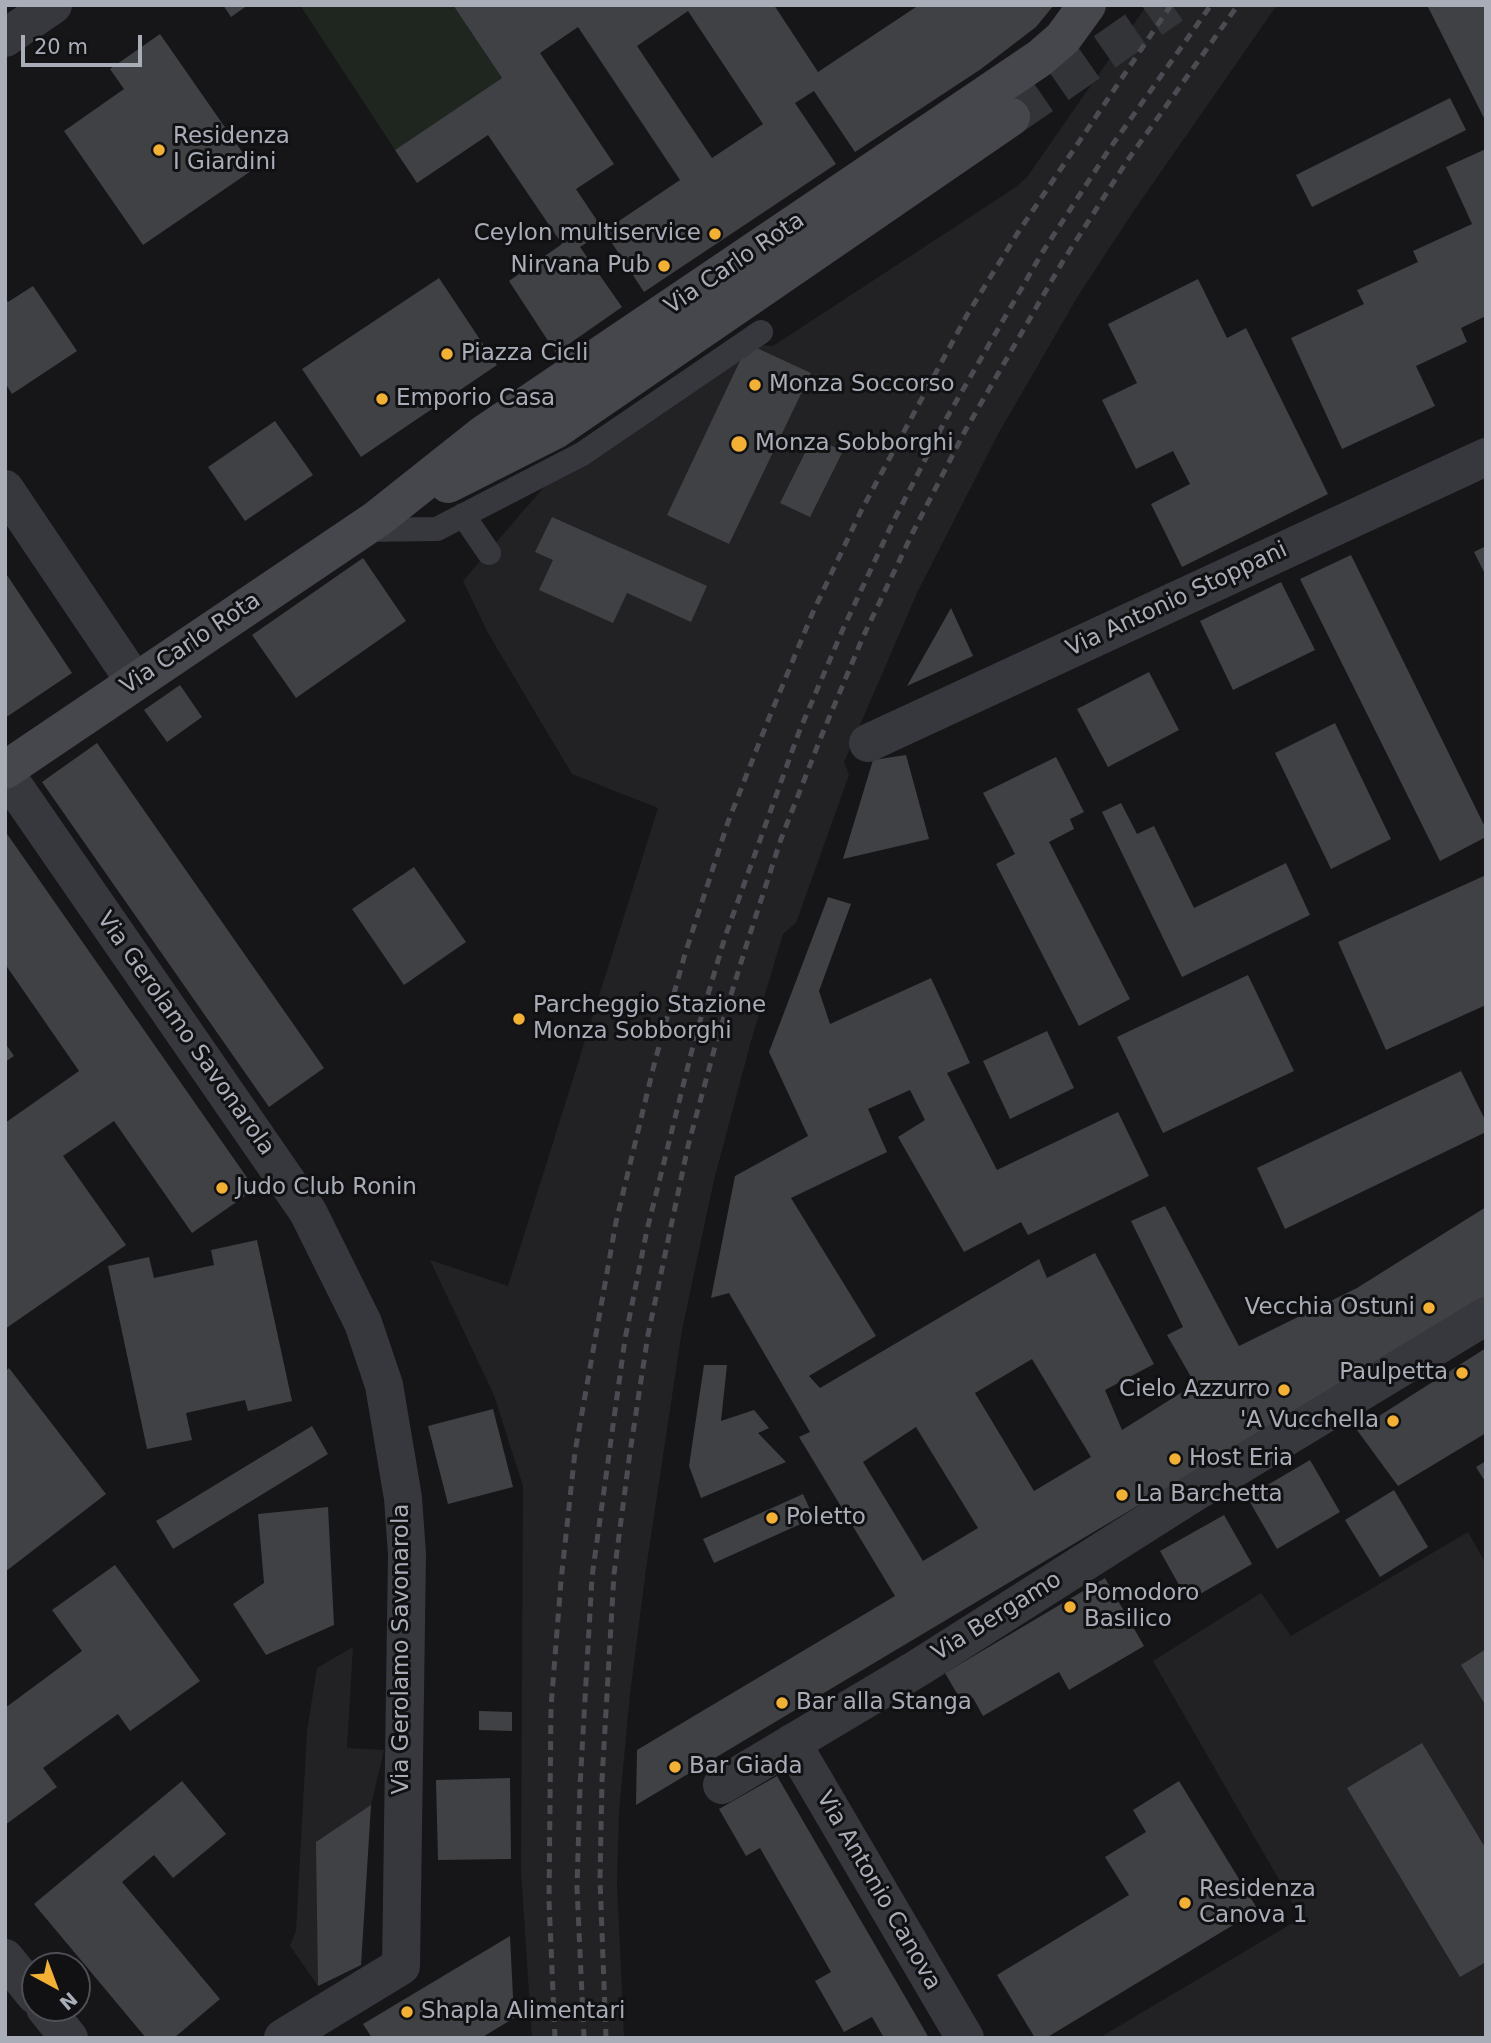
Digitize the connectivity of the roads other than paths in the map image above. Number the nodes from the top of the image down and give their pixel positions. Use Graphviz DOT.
graph roads {
  1 [pos="53,5"];
  2 [pos="1087,5"];
  3 [pos="5,38"];
  4 [pos="1012,117"];
  5 [pos="761,332"];
  6 [pos="1486,457"];
  7 [pos="5,489"];
  8 [pos="463,515"];
  9 [pos="368,524"];
  10 [pos="489,552"];
  11 [pos="135,682"];
  12 [pos="868,743"];
  13 [pos="5,772"];
  14 [pos="1486,1316"];
  15 [pos="792,1743"];
  16 [pos="722,1784"];
  17 [pos="5,1958"];
  18 [pos="21,1978"];
  19 [pos="56,2022"];
  20 [pos="69,2038"];
  21 [pos="283,2038"];
  22 [pos="965,2038"];
  1 -- 3 [label="street"];
  2 -- 9 [label="street, Via Carlo Rota"];
  4 -- 9 [label="street, Via Carlo Rota"];
  5 -- 8 [label="lane"];
  6 -- 12 [label="street, Via Antonio Stoppani"];
  7 -- 11 [label="street"];
  8 -- 9 [label="lane"];
  8 -- 10 [label="lane"];
  9 -- 11 [label="street, Via Carlo Rota"];
  11 -- 13 [label="street, Via Carlo Rota"];
  13 -- 21 [label="street, Via Gerolamo Savonarola"];
  14 -- 15 [label="street, Via Bergamo"];
  15 -- 16 [label="street, Via Bergamo"];
  15 -- 22 [label="street, Via Antonio Canova"];
  17 -- 18 [label="street"];
  19 -- 20 [label="street"];
}
